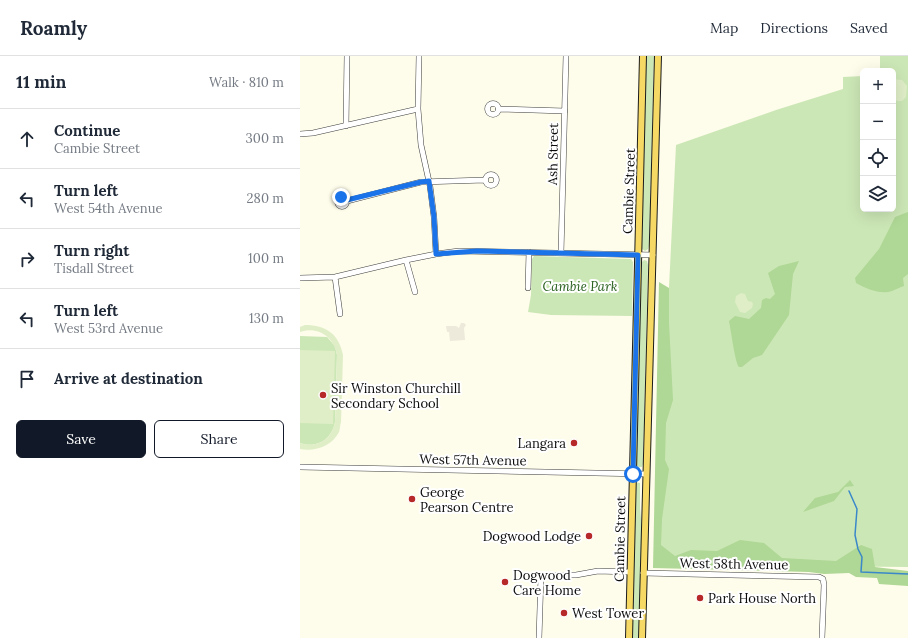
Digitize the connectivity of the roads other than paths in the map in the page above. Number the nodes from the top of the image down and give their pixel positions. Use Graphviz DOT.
graph roads {
  1 [pos="347,56"];
  2 [pos="419,56"];
  3 [pos="566,56"];
  4 [pos="642,56"];
  5 [pos="658,56"];
  6 [pos="418,109"];
  7 [pos="498,110"];
  8 [pos="565,111"];
  9 [pos="346,126"];
  10 [pos="300,134"];
  11 [pos="485,180"];
  12 [pos="429,181"];
  13 [pos="347,200"];
  14 [pos="529,252"];
  15 [pos="561,253"];
  16 [pos="436,254"];
  17 [pos="638,255"];
  18 [pos="653,255"];
  19 [pos="406,260"];
  20 [pos="335,277"];
  21 [pos="300,278"];
  22 [pos="528,288"];
  23 [pos="415,292"];
  24 [pos="340,314"];
  25 [pos="300,467"];
  26 [pos="633,474"];
  27 [pos="646,474"];
  28 [pos="630,572"];
  29 [pos="643,573"];
  30 [pos="539,638"];
  31 [pos="629,638"];
  32 [pos="642,638"];
  33 [pos="822,638"];
  1 -- 9 [label="street"];
  2 -- 6 [label="street"];
  3 -- 8 [label="street, Ash Street"];
  4 -- 17 [label="main road, Cambie Street"];
  5 -- 18 [label="main road, Cambie Street"];
  6 -- 9 [label="street"];
  6 -- 12 [label="street"];
  7 -- 8 [label="street"];
  8 -- 15 [label="street, Ash Street"];
  9 -- 10 [label="street"];
  11 -- 12 [label="street"];
  12 -- 13 [label="street"];
  12 -- 16 [label="street"];
  14 -- 15 [label="street"];
  14 -- 16 [label="street"];
  14 -- 22 [label="street"];
  15 -- 17 [label="street"];
  16 -- 19 [label="street"];
  17 -- 18 [label="street"];
  17 -- 26 [label="main road, Cambie Street"];
  18 -- 27 [label="main road, Cambie Street"];
  19 -- 20 [label="street"];
  19 -- 23 [label="street"];
  20 -- 21 [label="street"];
  20 -- 24 [label="street"];
  25 -- 26 [label="street, West 57th Avenue"];
  26 -- 27 [label="street, West 57th Avenue"];
  26 -- 28 [label="main road, Cambie Street"];
  27 -- 29 [label="main road, Cambie Street"];
  28 -- 30 [label="street"];
  28 -- 31 [label="main road, Cambie Street"];
  29 -- 32 [label="main road, Cambie Street"];
  29 -- 33 [label="street, West 58th Avenue"];
}
